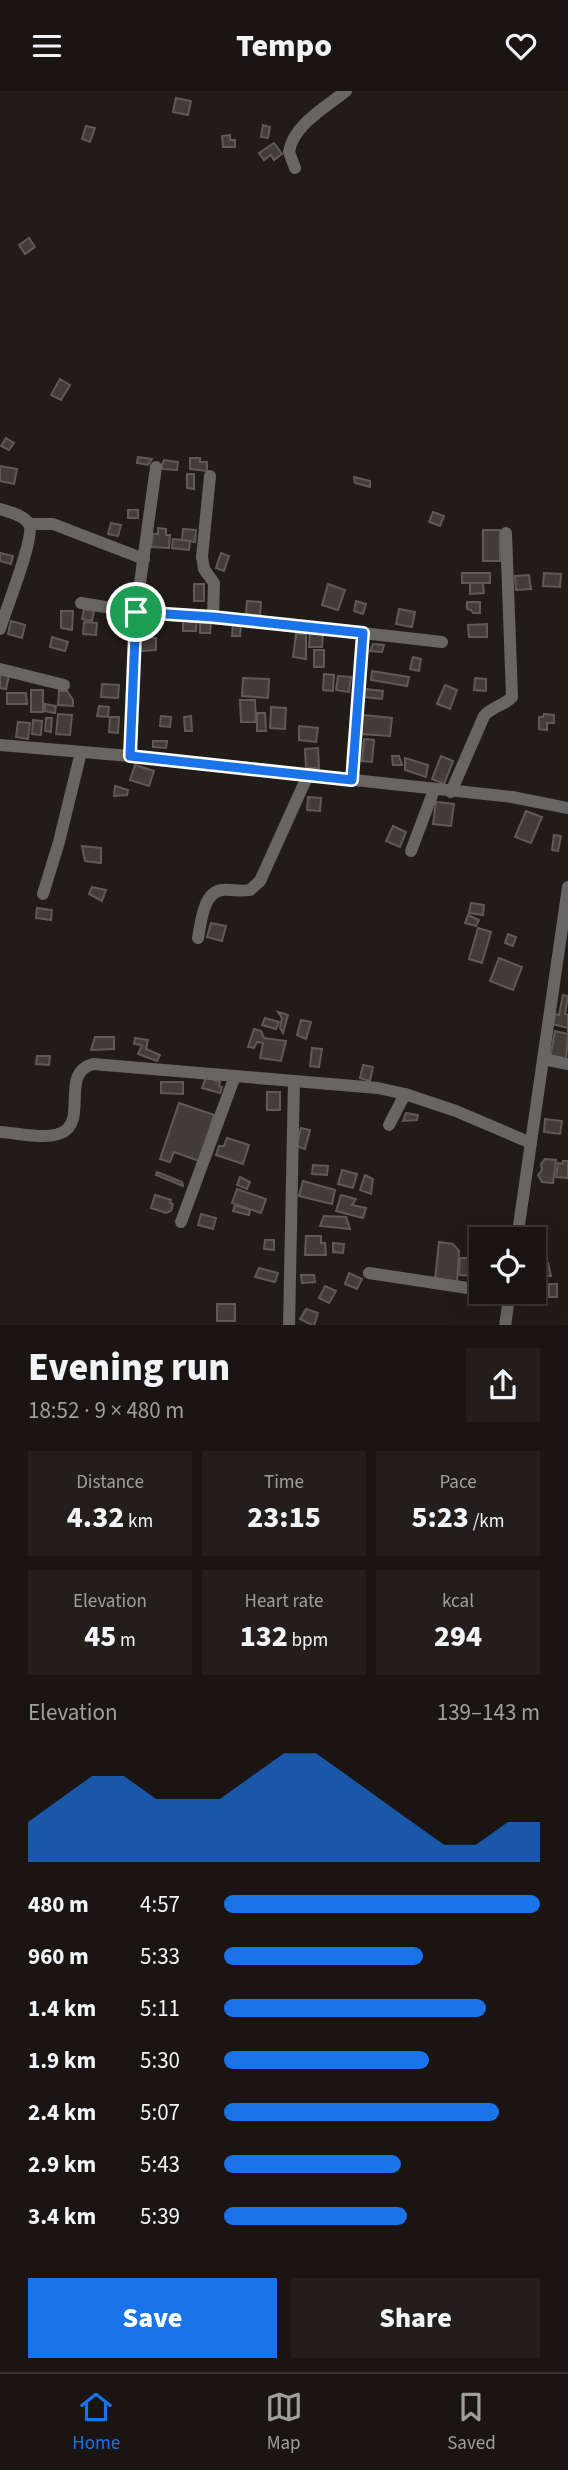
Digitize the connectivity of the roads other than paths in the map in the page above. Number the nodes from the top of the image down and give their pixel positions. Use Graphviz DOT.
graph roads {
  1 [pos="346,91"];
  2 [pos="295,168"];
  3 [pos="156,467"];
  4 [pos="210,476"];
  5 [pos="0,509"];
  6 [pos="30,524"];
  7 [pos="506,533"];
  8 [pos="144,559"];
  9 [pos="81,603"];
  10 [pos="3,608"];
  11 [pos="136,612"];
  12 [pos="213,617"];
  13 [pos="0,629"];
  14 [pos="363,633"];
  15 [pos="442,642"];
  16 [pos="0,669"];
  17 [pos="64,685"];
  18 [pos="0,745"];
  19 [pos="81,752"];
  20 [pos="130,756"];
  21 [pos="308,775"];
  22 [pos="352,780"];
  23 [pos="434,790"];
  24 [pos="451,792"];
  25 [pos="568,808"];
  26 [pos="411,851"];
  27 [pos="568,887"];
  28 [pos="43,894"];
  29 [pos="198,938"];
  30 [pos="543,1059"];
  31 [pos="568,1064"];
  32 [pos="235,1076"];
  33 [pos="293,1081"];
  34 [pos="405,1094"];
  35 [pos="389,1125"];
  36 [pos="0,1132"];
  37 [pos="531,1143"];
  38 [pos="181,1222"];
  39 [pos="519,1227"];
  40 [pos="369,1273"];
  41 [pos="469,1288"];
  42 [pos="508,1304"];
  43 [pos="289,1325"];
  44 [pos="505,1325"];
  1 -- 2 [label="street"];
  3 -- 8 [label="street"];
  4 -- 12 [label="street"];
  5 -- 6 [label="street"];
  6 -- 8 [label="street"];
  6 -- 10 [label="street"];
  7 -- 24 [label="street"];
  8 -- 11 [label="street"];
  9 -- 11 [label="street"];
  10 -- 13 [label="street"];
  11 -- 12 [label="street"];
  11 -- 20 [label="street"];
  12 -- 14 [label="street"];
  14 -- 15 [label="street"];
  14 -- 22 [label="street"];
  16 -- 17 [label="street"];
  18 -- 19 [label="street"];
  19 -- 20 [label="street"];
  19 -- 28 [label="street"];
  20 -- 21 [label="street"];
  21 -- 22 [label="street"];
  21 -- 29 [label="street"];
  22 -- 23 [label="street"];
  23 -- 24 [label="street"];
  23 -- 26 [label="street"];
  24 -- 25 [label="street"];
  27 -- 30 [label="street"];
  30 -- 31 [label="street"];
  30 -- 37 [label="street"];
  32 -- 33 [label="street"];
  32 -- 36 [label="street"];
  32 -- 38 [label="street"];
  33 -- 34 [label="street"];
  33 -- 43 [label="street"];
  34 -- 35 [label="street"];
  34 -- 37 [label="street"];
  37 -- 39 [label="street"];
  40 -- 41 [label="street"];
  42 -- 44 [label="street"];
}
